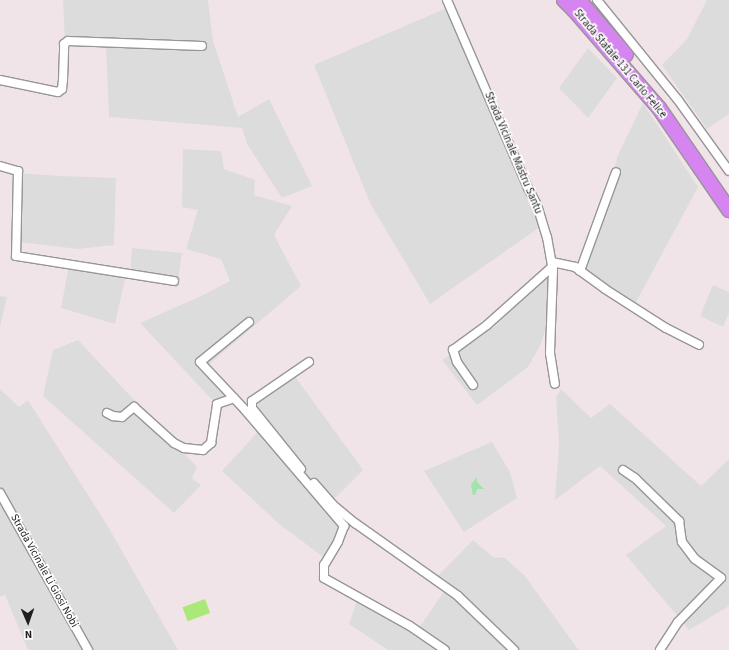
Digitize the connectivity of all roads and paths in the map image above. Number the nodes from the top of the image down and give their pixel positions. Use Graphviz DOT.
graph roads {
  1 [pos="447,0"];
  2 [pos="564,0"];
  3 [pos="579,0"];
  4 [pos="596,0"];
  5 [pos="202,46"];
  6 [pos="0,80"];
  7 [pos="0,166"];
  8 [pos="729,171"];
  9 [pos="616,172"];
  10 [pos="729,194"];
  11 [pos="729,210"];
  12 [pos="552,264"];
  13 [pos="580,271"];
  14 [pos="174,281"];
  15 [pos="249,322"];
  16 [pos="699,345"];
  17 [pos="309,362"];
  18 [pos="555,384"];
  19 [pos="473,386"];
  20 [pos="234,398"];
  21 [pos="107,413"];
  22 [pos="623,470"];
  23 [pos="0,493"];
  24 [pos="88,650"];
  25 [pos="445,650"];
  26 [pos="514,650"];
  27 [pos="660,650"];
  1 -- 12 [label="street, Strada Vicinale Mastru Santu"];
  2 -- 11 [label="highway, Strada Statale 131 Carlo Felice"];
  3 -- 10 [label="highway, Strada Statale 131 Carlo Felice"];
  4 -- 8 [label="street"];
  5 -- 6 [label="street"];
  7 -- 14 [label="street"];
  9 -- 13 [label="street"];
  12 -- 13 [label="street"];
  12 -- 18 [label="street, Strada Vicinale Mastru Santu"];
  12 -- 19 [label="street"];
  13 -- 16 [label="street"];
  15 -- 20 [label="street"];
  17 -- 26 [label="street"];
  20 -- 21 [label="street"];
  20 -- 25 [label="street"];
  22 -- 27 [label="street"];
  23 -- 24 [label="street, Strada Vicinale Li Giosi Nobi"];
}
